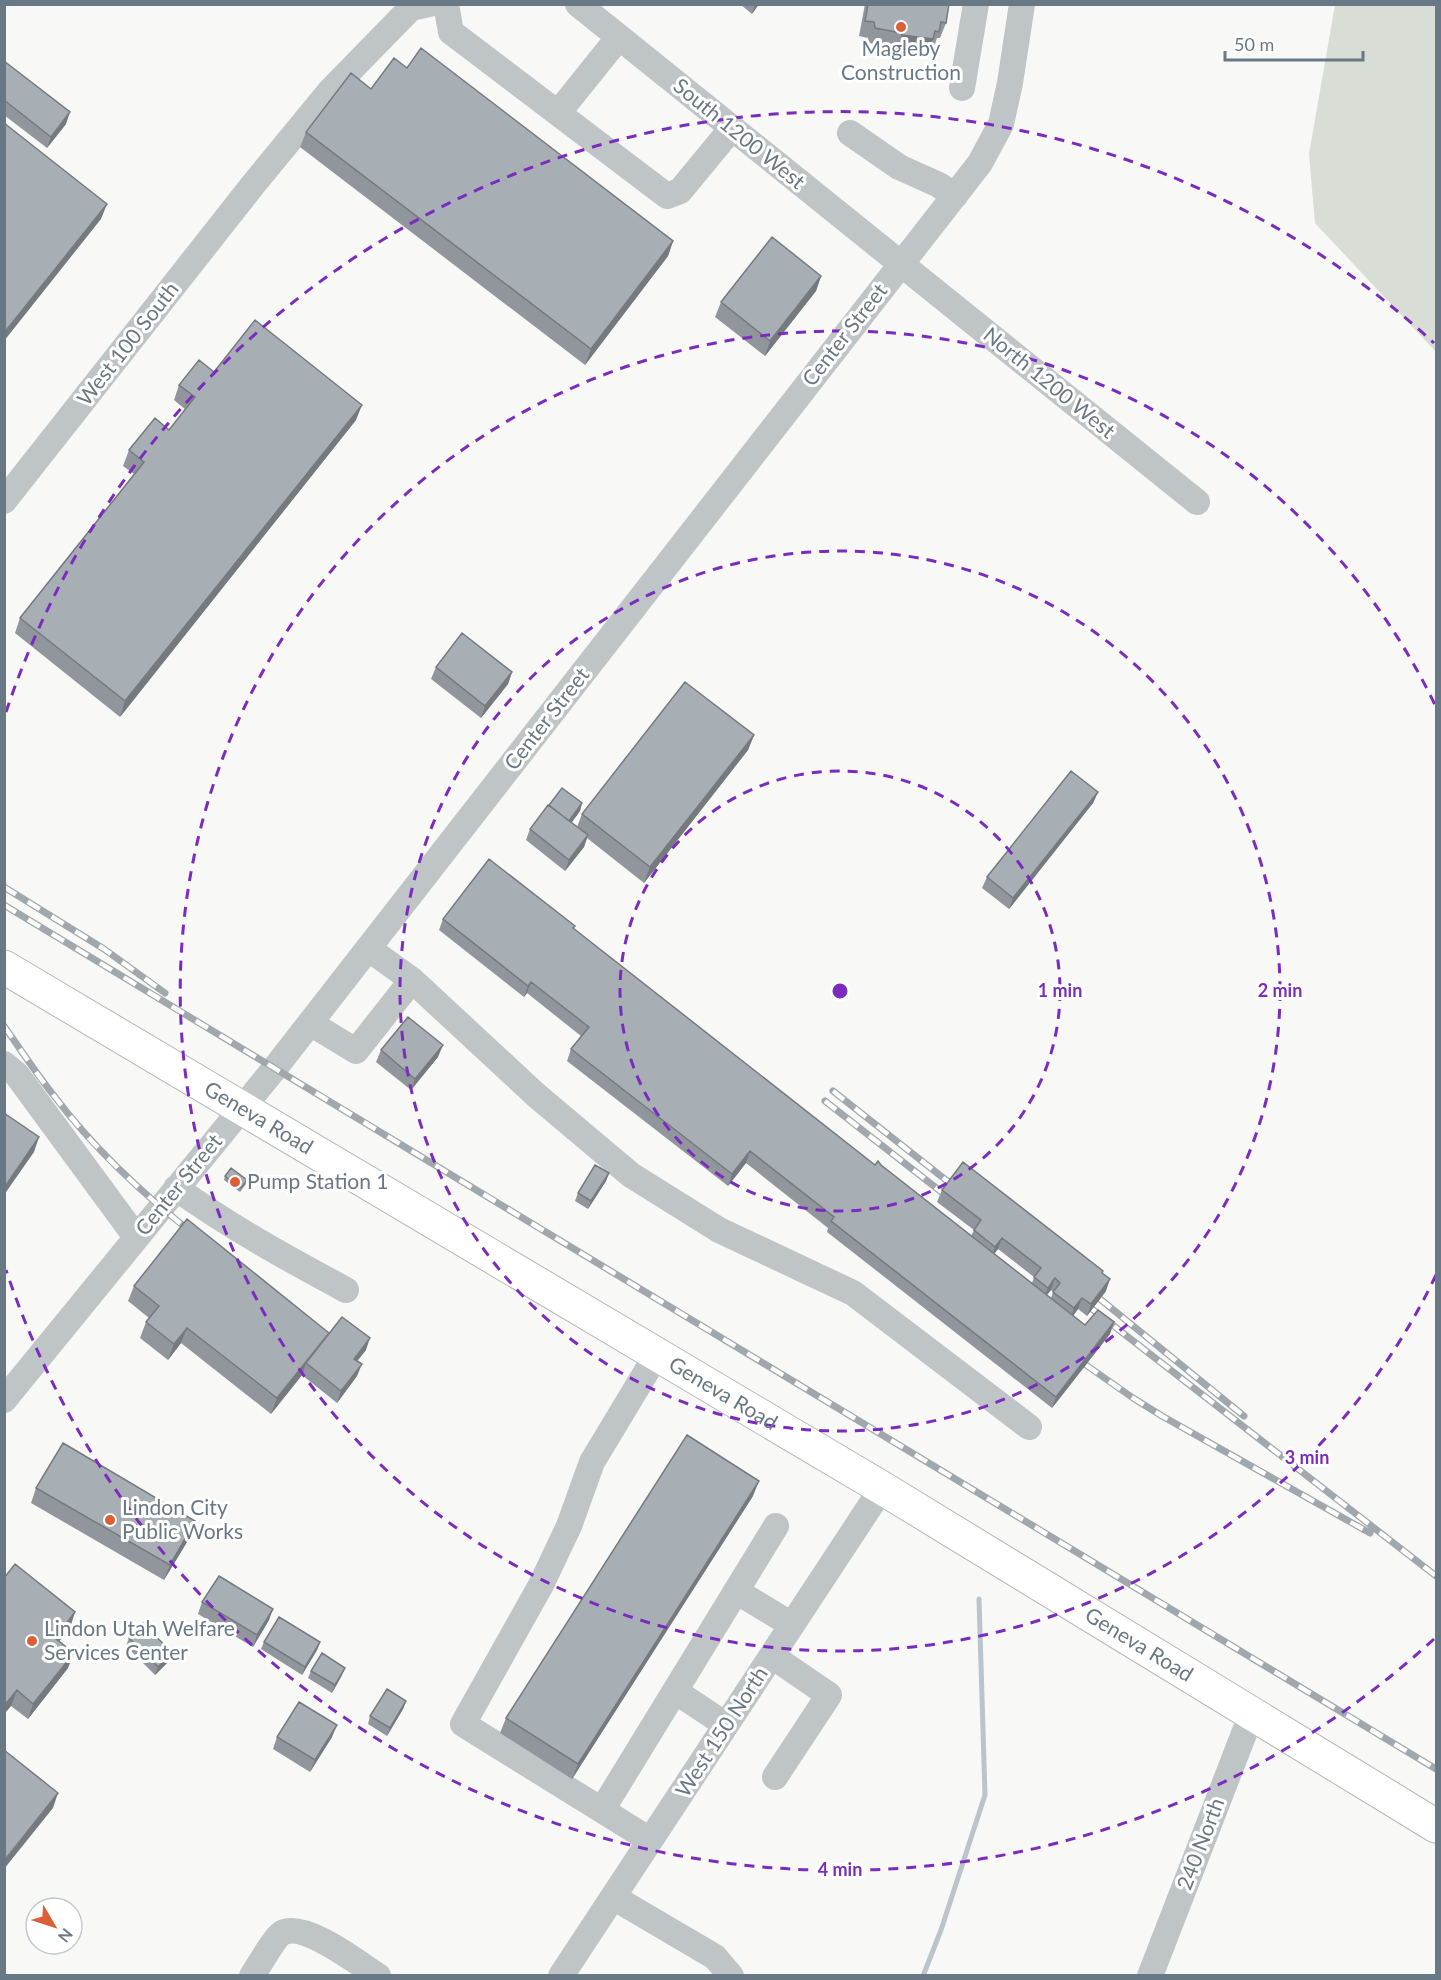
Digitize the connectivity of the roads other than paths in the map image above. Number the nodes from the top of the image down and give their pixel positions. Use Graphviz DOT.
graph roads {
  1 [pos="429,4"];
  2 [pos="446,4"];
  3 [pos="578,4"];
  4 [pos="976,4"];
  5 [pos="1022,4"];
  6 [pos="619,37"];
  7 [pos="962,88"];
  8 [pos="558,113"];
  9 [pos="732,128"];
  10 [pos="850,133"];
  11 [pos="955,196"];
  12 [pos="901,264"];
  13 [pos="4,501"];
  14 [pos="1197,502"];
  15 [pos="369,949"];
  16 [pos="4,966"];
  17 [pos="412,980"];
  18 [pos="310,1023"];
  19 [pos="4,1064"];
  20 [pos="243,1107"];
  21 [pos="176,1188"];
  22 [pos="136,1237"];
  23 [pos="346,1290"];
  24 [pos="657,1354"];
  25 [pos="8,1388"];
  26 [pos="1029,1427"];
  27 [pos="882,1488"];
  28 [pos="776,1526"];
  29 [pos="736,1591"];
  30 [pos="792,1625"];
  31 [pos="771,1656"];
  32 [pos="675,1691"];
  33 [pos="1252,1713"];
  34 [pos="726,1725"];
  35 [pos="775,1777"];
  36 [pos="602,1810"];
  37 [pos="1437,1826"];
  38 [pos="650,1840"];
  39 [pos="613,1897"];
  40 [pos="252,1976"];
  41 [pos="378,1976"];
  42 [pos="561,1976"];
  43 [pos="731,1976"];
  44 [pos="1150,1976"];
  1 -- 13 [label="street, West 100 South"];
  2 -- 8 [label="street"];
  3 -- 6 [label="street, South 1200 West"];
  4 -- 7 [label="street"];
  5 -- 11 [label="street, Center Street"];
  6 -- 8 [label="street"];
  6 -- 9 [label="street, South 1200 West"];
  8 -- 9 [label="street"];
  9 -- 12 [label="street, South 1200 West"];
  10 -- 11 [label="street"];
  11 -- 12 [label="street, Center Street"];
  12 -- 14 [label="street, North 1200 West"];
  12 -- 15 [label="street, Center Street"];
  15 -- 17 [label="street"];
  15 -- 18 [label="street, Center Street"];
  16 -- 20 [label="main road, Geneva Road"];
  17 -- 18 [label="street"];
  17 -- 26 [label="street"];
  18 -- 20 [label="street, Center Street"];
  19 -- 22 [label="street"];
  20 -- 21 [label="street, Center Street"];
  20 -- 24 [label="main road, Geneva Road"];
  21 -- 22 [label="street, Center Street"];
  21 -- 23 [label="street"];
  22 -- 25 [label="street, Center Street"];
  24 -- 27 [label="main road, Geneva Road"];
  24 -- 36 [label="street"];
  27 -- 30 [label="street, West 150 North"];
  27 -- 33 [label="main road, Geneva Road"];
  28 -- 29 [label="street"];
  29 -- 30 [label="street"];
  29 -- 32 [label="street"];
  30 -- 31 [label="street, West 150 North"];
  31 -- 34 [label="street, West 150 North"];
  31 -- 35 [label="street"];
  32 -- 34 [label="street"];
  32 -- 36 [label="street"];
  33 -- 37 [label="main road, Geneva Road"];
  33 -- 44 [label="street, 240 North"];
  34 -- 38 [label="street, West 150 North"];
  36 -- 38 [label="street"];
  38 -- 39 [label="street, West 150 North"];
  39 -- 42 [label="street, West 150 North"];
  39 -- 43 [label="street"];
  40 -- 41 [label="street"];
}
